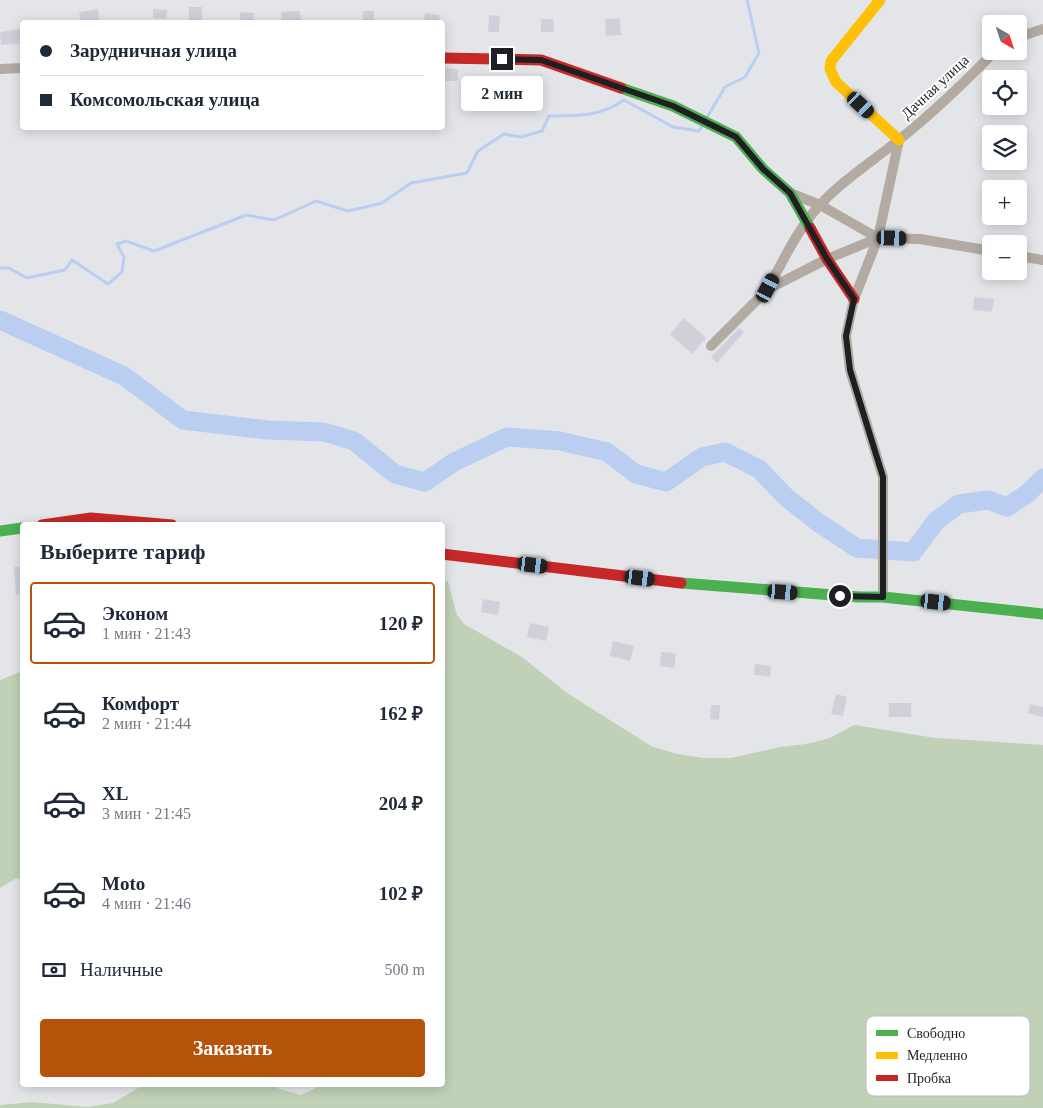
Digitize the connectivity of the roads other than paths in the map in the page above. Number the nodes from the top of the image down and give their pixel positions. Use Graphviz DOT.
graph roads {
  1 [pos="880,0"];
  2 [pos="1043,29"];
  3 [pos="1028,34"];
  4 [pos="445,58"];
  5 [pos="986,60"];
  6 [pos="20,68"];
  7 [pos="0,69"];
  8 [pos="899,140"];
  9 [pos="790,193"];
  10 [pos="820,205"];
  11 [pos="806,222"];
  12 [pos="878,238"];
  13 [pos="982,250"];
  14 [pos="1027,257"];
  15 [pos="827,259"];
  16 [pos="1043,260"];
  17 [pos="768,288"];
  18 [pos="854,299"];
  19 [pos="711,346"];
  20 [pos="63,522"];
  21 [pos="138,522"];
  22 [pos="20,528"];
  23 [pos="0,531"];
  24 [pos="445,554"];
  25 [pos="883,597"];
  26 [pos="1043,614"];
  1 -- 8 [label="street, Дачная улица"];
  2 -- 3 [label="street"];
  4 -- 9 [label="street"];
  5 -- 8 [label="street, Дачная улица"];
  6 -- 7 [label="street"];
  8 -- 10 [label="street"];
  8 -- 12 [label="street"];
  9 -- 10 [label="street"];
  9 -- 11 [label="street"];
  10 -- 11 [label="street"];
  10 -- 12 [label="street"];
  11 -- 15 [label="street"];
  11 -- 17 [label="street"];
  12 -- 13 [label="street"];
  12 -- 15 [label="street"];
  12 -- 18 [label="street"];
  14 -- 16 [label="street"];
  15 -- 17 [label="street"];
  15 -- 18 [label="street"];
  17 -- 19 [label="street"];
  18 -- 25 [label="street"];
  20 -- 21 [label="street"];
  22 -- 23 [label="street"];
  24 -- 25 [label="street"];
  25 -- 26 [label="street"];
}
